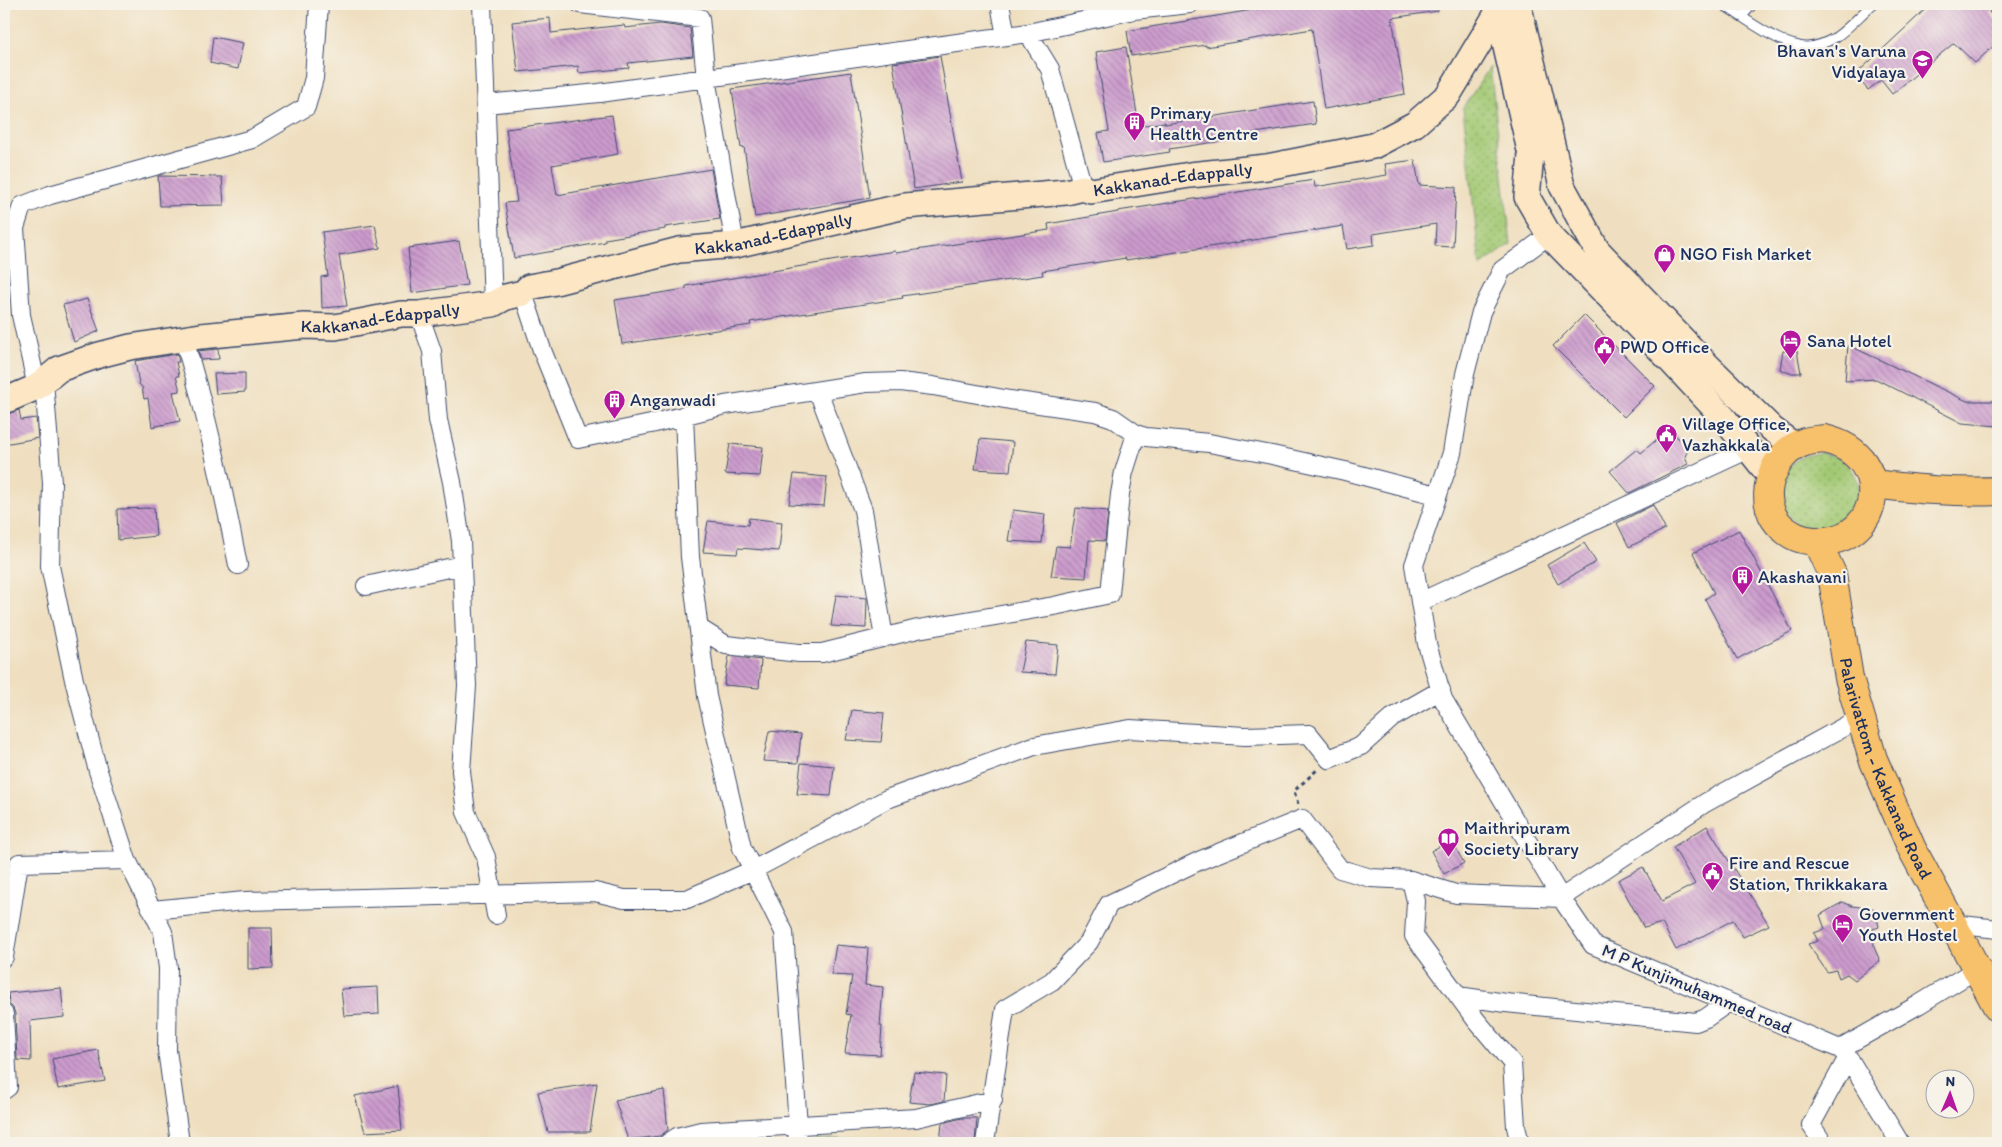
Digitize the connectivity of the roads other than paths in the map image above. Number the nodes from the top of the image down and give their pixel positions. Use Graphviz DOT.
graph roads {
  1 [pos="319,4"];
  2 [pos="482,4"];
  3 [pos="580,4"];
  4 [pos="1000,4"];
  5 [pos="1190,4"];
  6 [pos="1722,4"];
  7 [pos="1752,4"];
  8 [pos="1873,4"];
  9 [pos="628,6"];
  10 [pos="1504,6"];
  11 [pos="1742,16"];
  12 [pos="1028,33"];
  13 [pos="1006,36"];
  14 [pos="706,78"];
  15 [pos="486,104"];
  16 [pos="1083,188"];
  17 [pos="1549,235"];
  18 [pos="734,245"];
  19 [pos="523,293"];
  20 [pos="493,304"];
  21 [pos="419,314"];
  22 [pos="184,340"];
  23 [pos="41,384"];
  24 [pos="818,391"];
  25 [pos="4,401"];
  26 [pos="684,415"];
  27 [pos="1136,434"];
  28 [pos="1796,447"];
  29 [pos="1749,450"];
  30 [pos="1771,477"];
  31 [pos="1872,484"];
  32 [pos="1998,491"];
  33 [pos="1436,495"];
  34 [pos="1817,542"];
  35 [pos="238,565"];
  36 [pos="462,565"];
  37 [pos="366,586"];
  38 [pos="1420,602"];
  39 [pos="698,628"];
  40 [pos="884,638"];
  41 [pos="1441,690"];
  42 [pos="1860,718"];
  43 [pos="127,860"];
  44 [pos="753,870"];
  45 [pos="1411,880"];
  46 [pos="493,894"];
  47 [pos="1560,898"];
  48 [pos="152,910"];
  49 [pos="496,915"];
  50 [pos="1952,924"];
  51 [pos="1998,929"];
  52 [pos="4,957"];
  53 [pos="1977,969"];
  54 [pos="1458,996"];
  55 [pos="1728,1002"];
  56 [pos="1998,1008"];
  57 [pos="4,1014"];
  58 [pos="1844,1053"];
  59 [pos="4,1090"];
  60 [pos="993,1100"];
  61 [pos="798,1125"];
  62 [pos="180,1143"];
  63 [pos="668,1143"];
  64 [pos="797,1143"];
  65 [pos="985,1143"];
  66 [pos="1520,1143"];
  67 [pos="1823,1143"];
  68 [pos="1900,1143"];
  1 -- 23 [label="street"];
  2 -- 15 [label="street"];
  3 -- 9 [label="street"];
  4 -- 13 [label="street"];
  5 -- 12 [label="street"];
  6 -- 11 [label="lane"];
  7 -- 11 [label="lane"];
  8 -- 11 [label="lane"];
  9 -- 14 [label="street"];
  10 -- 16 [label="street, Kakkanad-Edappally"];
  10 -- 17 [label="street"];
  10 -- 28 [label="street"];
  12 -- 13 [label="street"];
  12 -- 16 [label="street"];
  13 -- 14 [label="street"];
  14 -- 15 [label="street"];
  14 -- 18 [label="street"];
  15 -- 20 [label="street"];
  16 -- 18 [label="street, Kakkanad-Edappally"];
  17 -- 29 [label="street"];
  17 -- 33 [label="street, M P Kunjimuhammed road"];
  18 -- 19 [label="street, Kakkanad-Edappally"];
  19 -- 20 [label="street, Kakkanad-Edappally"];
  19 -- 26 [label="street"];
  20 -- 21 [label="street, Kakkanad-Edappally"];
  21 -- 22 [label="street, Kakkanad-Edappally"];
  21 -- 36 [label="street"];
  22 -- 23 [label="street, Kakkanad-Edappally"];
  22 -- 35 [label="street"];
  23 -- 25 [label="street, Kakkanad-Edappally"];
  23 -- 43 [label="street"];
  24 -- 26 [label="street"];
  24 -- 27 [label="street"];
  24 -- 40 [label="street"];
  26 -- 39 [label="street"];
  27 -- 33 [label="street"];
  27 -- 40 [label="street"];
  28 -- 30 [label="main road"];
  28 -- 31 [label="main road"];
  29 -- 30 [label="street"];
  29 -- 38 [label="street"];
  30 -- 34 [label="main road"];
  31 -- 32 [label="main road"];
  31 -- 34 [label="main road"];
  33 -- 38 [label="street, M P Kunjimuhammed road"];
  34 -- 42 [label="main road, Palarivattom - Kakkanad Road"];
  36 -- 37 [label="street"];
  36 -- 46 [label="street"];
  38 -- 41 [label="street, M P Kunjimuhammed road"];
  39 -- 40 [label="street"];
  39 -- 44 [label="street"];
  41 -- 44 [label="street"];
  41 -- 47 [label="street, M P Kunjimuhammed road"];
  42 -- 47 [label="street"];
  42 -- 50 [label="main road, Palarivattom - Kakkanad Road"];
  43 -- 48 [label="street"];
  43 -- 52 [label="street"];
  44 -- 46 [label="street"];
  44 -- 61 [label="street"];
  45 -- 47 [label="street"];
  45 -- 54 [label="street"];
  45 -- 60 [label="street"];
  46 -- 48 [label="street"];
  46 -- 49 [label="street"];
  47 -- 55 [label="street, M P Kunjimuhammed road"];
  48 -- 62 [label="street"];
  50 -- 51 [label="street"];
  50 -- 53 [label="main road, Palarivattom - Kakkanad Road"];
  53 -- 56 [label="main road, Palarivattom - Kakkanad Road"];
  53 -- 58 [label="street"];
  54 -- 55 [label="street"];
  54 -- 66 [label="street"];
  55 -- 58 [label="street, M P Kunjimuhammed road"];
  57 -- 59 [label="street"];
  58 -- 67 [label="street"];
  58 -- 68 [label="street"];
  60 -- 61 [label="street"];
  60 -- 65 [label="street"];
  61 -- 63 [label="street"];
  61 -- 64 [label="street"];
}
